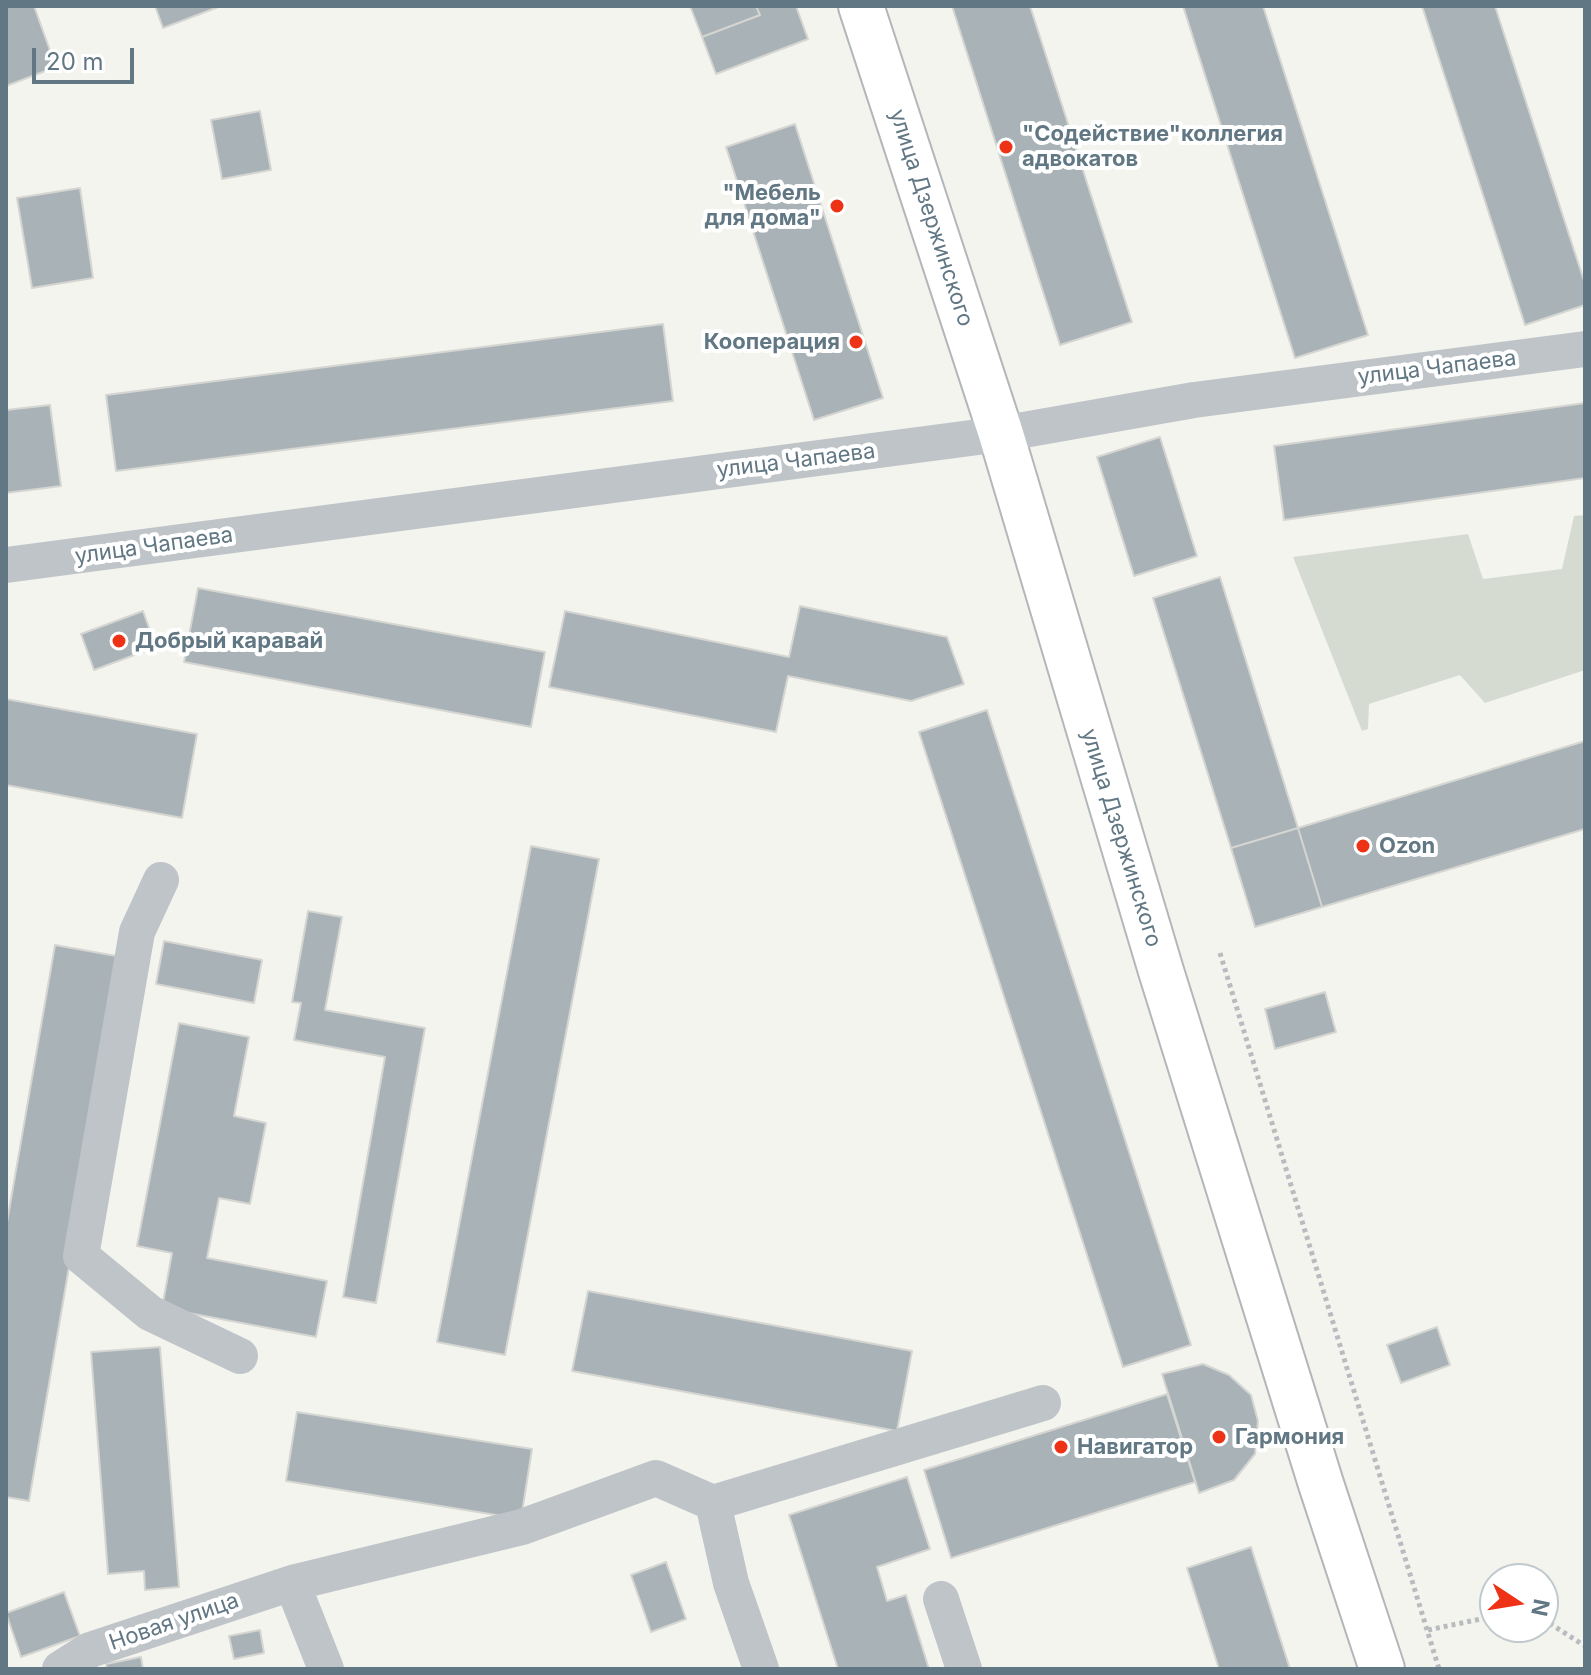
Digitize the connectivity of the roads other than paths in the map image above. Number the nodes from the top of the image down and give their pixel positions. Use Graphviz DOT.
graph roads {
  1 [pos="861,6"];
  2 [pos="1585,349"];
  3 [pos="1001,434"];
  4 [pos="6,565"];
  5 [pos="161,880"];
  6 [pos="240,1356"];
  7 [pos="1043,1403"];
  8 [pos="713,1503"];
  9 [pos="292,1583"];
  10 [pos="941,1599"];
  11 [pos="60,1669"];
  12 [pos="326,1669"];
  13 [pos="761,1669"];
  14 [pos="964,1669"];
  15 [pos="1382,1669"];
  1 -- 3 [label="main road, улица Дзержинского"];
  2 -- 3 [label="street, улица Чапаева"];
  3 -- 4 [label="street, улица Чапаева"];
  3 -- 15 [label="main road, улица Дзержинского"];
  5 -- 6 [label="street"];
  7 -- 8 [label="street"];
  8 -- 9 [label="street, Новая улица"];
  8 -- 13 [label="street"];
  9 -- 11 [label="street, Новая улица"];
  9 -- 12 [label="street"];
  10 -- 14 [label="street"];
}
